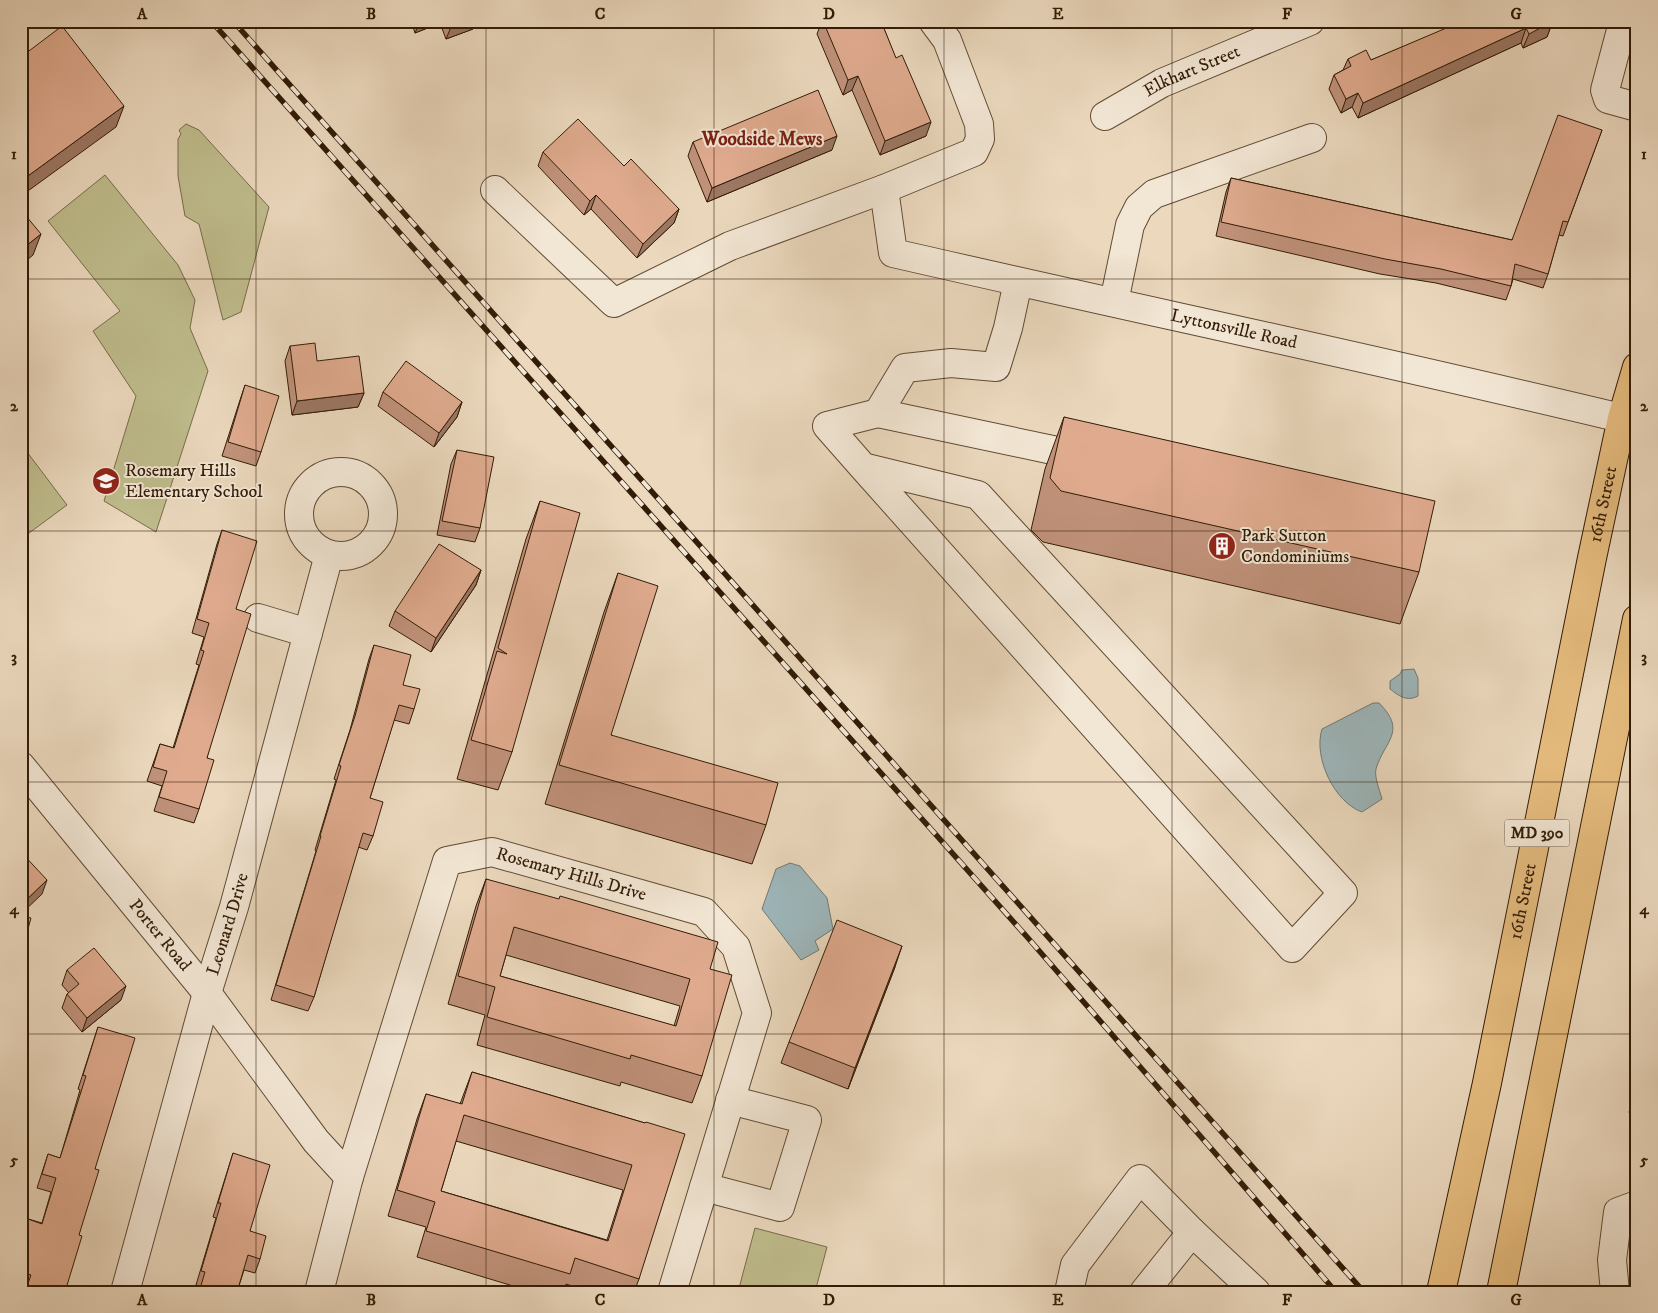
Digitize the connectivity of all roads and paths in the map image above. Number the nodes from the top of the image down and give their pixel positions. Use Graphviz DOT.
graph roads {
  1 [pos="932,21"];
  2 [pos="1310,21"];
  3 [pos="1621,30"];
  4 [pos="1637,108"];
  5 [pos="1105,116"];
  6 [pos="1312,138"];
  7 [pos="884,189"];
  8 [pos="495,190"];
  9 [pos="1018,282"];
  10 [pos="1114,302"];
  11 [pos="1637,367"];
  12 [pos="878,413"];
  13 [pos="1630,420"];
  14 [pos="1062,452"];
  15 [pos="863,467"];
  16 [pos="329,555"];
  17 [pos="258,618"];
  18 [pos="1637,619"];
  19 [pos="308,633"];
  20 [pos="21,766"];
  21 [pos="208,992"];
  22 [pos="730,1100"];
  23 [pos="349,1177"];
  24 [pos="704,1187"];
  25 [pos="1628,1209"];
  26 [pos="1192,1232"];
  27 [pos="125,1292"];
  28 [pos="319,1292"];
  29 [pos="672,1292"];
  30 [pos="1069,1292"];
  31 [pos="1144,1292"];
  32 [pos="1256,1292"];
  33 [pos="1441,1292"];
  34 [pos="1501,1292"];
  35 [pos="1616,1292"];
  1 -- 7 [label="street"];
  2 -- 5 [label="street, Elkhart Street"];
  3 -- 4 [label="street"];
  6 -- 10 [label="street"];
  7 -- 8 [label="street"];
  7 -- 9 [label="street, Lyttonsville Road"];
  9 -- 10 [label="street, Lyttonsville Road"];
  9 -- 12 [label="street"];
  10 -- 13 [label="street, Lyttonsville Road"];
  11 -- 13 [label="main road, 16th Street / MD 390"];
  12 -- 14 [label="street"];
  12 -- 15 [label="street"];
  13 -- 33 [label="main road, 16th Street / MD 390"];
  15 -- 15 [label="street"];
  16 -- 19 [label="street, Leonard Drive"];
  17 -- 19 [label="street"];
  18 -- 34 [label="main road, MD 390"];
  19 -- 21 [label="street, Leonard Drive"];
  20 -- 21 [label="street, Porter Road"];
  21 -- 23 [label="street, Porter Road"];
  21 -- 27 [label="street, Leonard Drive"];
  22 -- 23 [label="street, Rosemary Hills Drive"];
  22 -- 24 [label="street, Rosemary Hills Drive"];
  22 -- 24 [label="street"];
  23 -- 28 [label="street, Rosemary Hills Drive"];
  24 -- 29 [label="street, Rosemary Hills Drive"];
  25 -- 35 [label="street"];
  26 -- 30 [label="street"];
  26 -- 31 [label="street"];
  26 -- 32 [label="street"];
}
